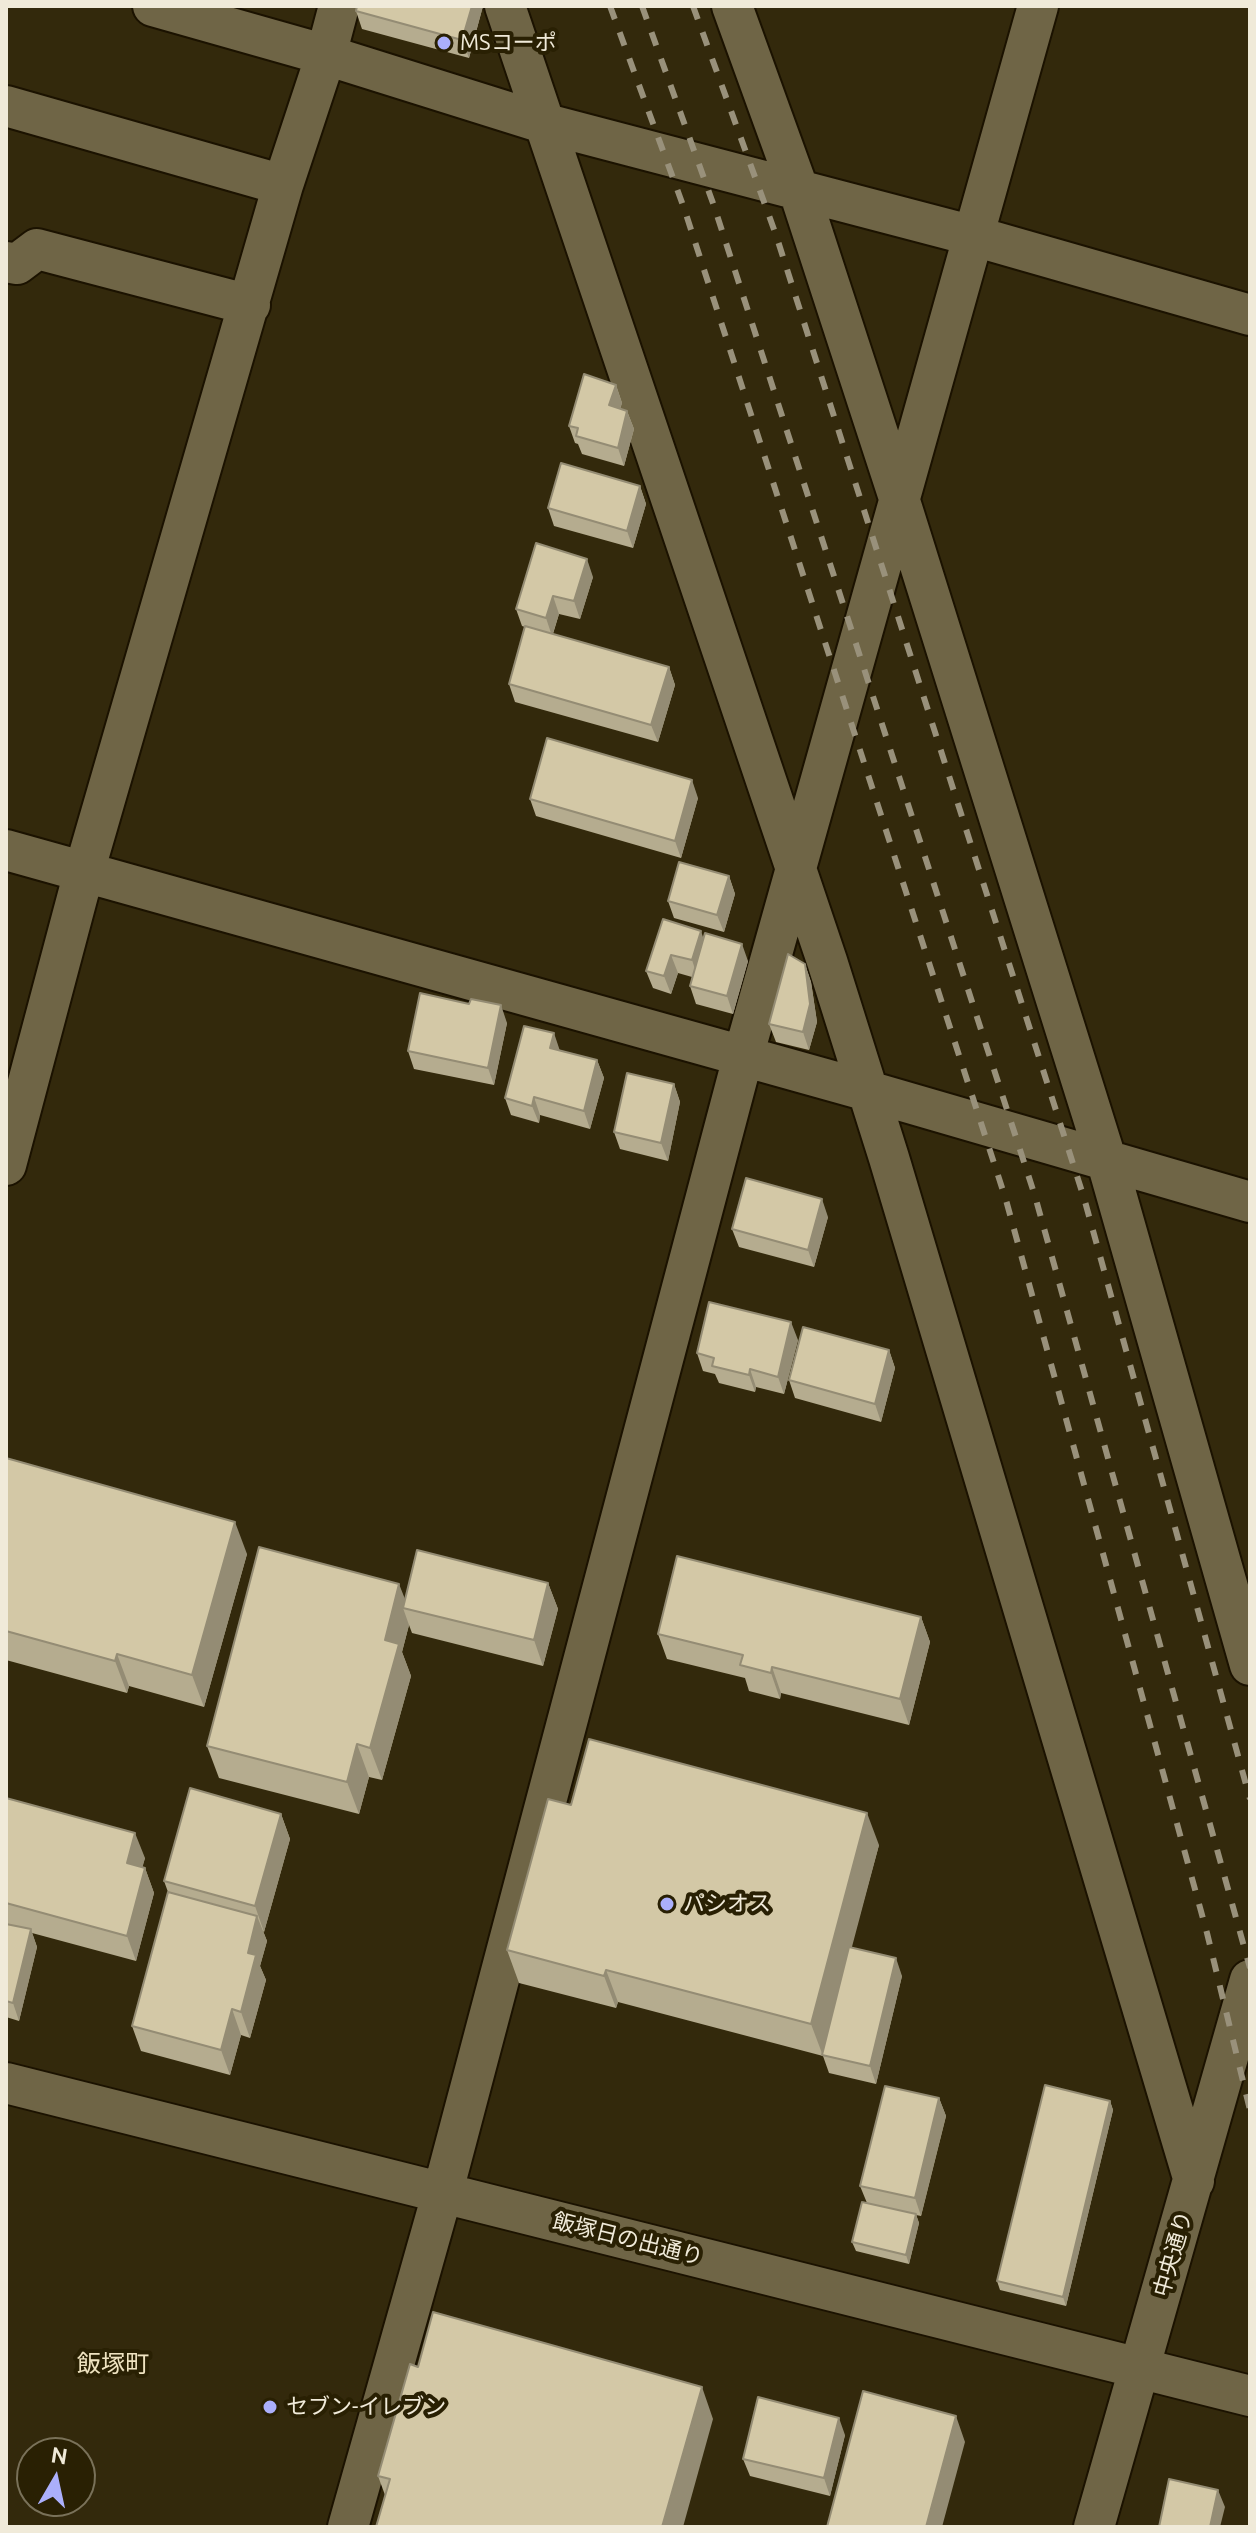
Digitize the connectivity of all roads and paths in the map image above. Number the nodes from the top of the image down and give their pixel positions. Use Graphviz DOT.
graph roads {
  1 [pos="153,6"];
  2 [pos="339,6"];
  3 [pos="505,6"];
  4 [pos="732,6"];
  5 [pos="1038,6"];
  6 [pos="326,55"];
  7 [pos="6,106"];
  8 [pos="543,123"];
  9 [pos="283,185"];
  10 [pos="799,191"];
  11 [pos="974,236"];
  12 [pos="6,262"];
  13 [pos="250,305"];
  14 [pos="1250,315"];
  15 [pos="899,498"];
  16 [pos="6,850"];
  17 [pos="797,867"];
  18 [pos="84,872"];
  19 [pos="743,1057"];
  20 [pos="868,1091"];
  21 [pos="1107,1162"];
  22 [pos="6,1165"];
  23 [pos="1250,1202"];
  24 [pos="1250,1665"];
  25 [pos="1250,1980"];
  26 [pos="6,2083"];
  27 [pos="1194,2181"];
  28 [pos="443,2191"];
  29 [pos="1140,2368"];
  30 [pos="1248,2405"];
  31 [pos="348,2527"];
  32 [pos="1094,2527"];
  1 -- 6 [label="street"];
  2 -- 6 [label="street"];
  3 -- 8 [label="street"];
  4 -- 10 [label="street"];
  5 -- 11 [label="street"];
  6 -- 8 [label="street"];
  6 -- 9 [label="street"];
  7 -- 9 [label="street"];
  8 -- 10 [label="street"];
  8 -- 17 [label="street"];
  9 -- 13 [label="street"];
  10 -- 11 [label="street"];
  10 -- 15 [label="street"];
  11 -- 14 [label="street"];
  11 -- 15 [label="street"];
  12 -- 13 [label="street"];
  13 -- 18 [label="street"];
  15 -- 17 [label="street"];
  15 -- 21 [label="street"];
  16 -- 18 [label="street"];
  17 -- 19 [label="street"];
  17 -- 20 [label="street"];
  18 -- 19 [label="street"];
  18 -- 22 [label="street"];
  19 -- 20 [label="street"];
  19 -- 28 [label="street"];
  20 -- 21 [label="street"];
  20 -- 27 [label="street"];
  21 -- 23 [label="street"];
  21 -- 24 [label="street"];
  25 -- 27 [label="street, 中央通り"];
  26 -- 28 [label="street, 飯塚日の出通り"];
  27 -- 29 [label="street, 中央通り"];
  28 -- 29 [label="street, 飯塚日の出通り"];
  28 -- 31 [label="street"];
  29 -- 30 [label="street, 飯塚日の出通り"];
  29 -- 32 [label="street, 中央通り"];
}
